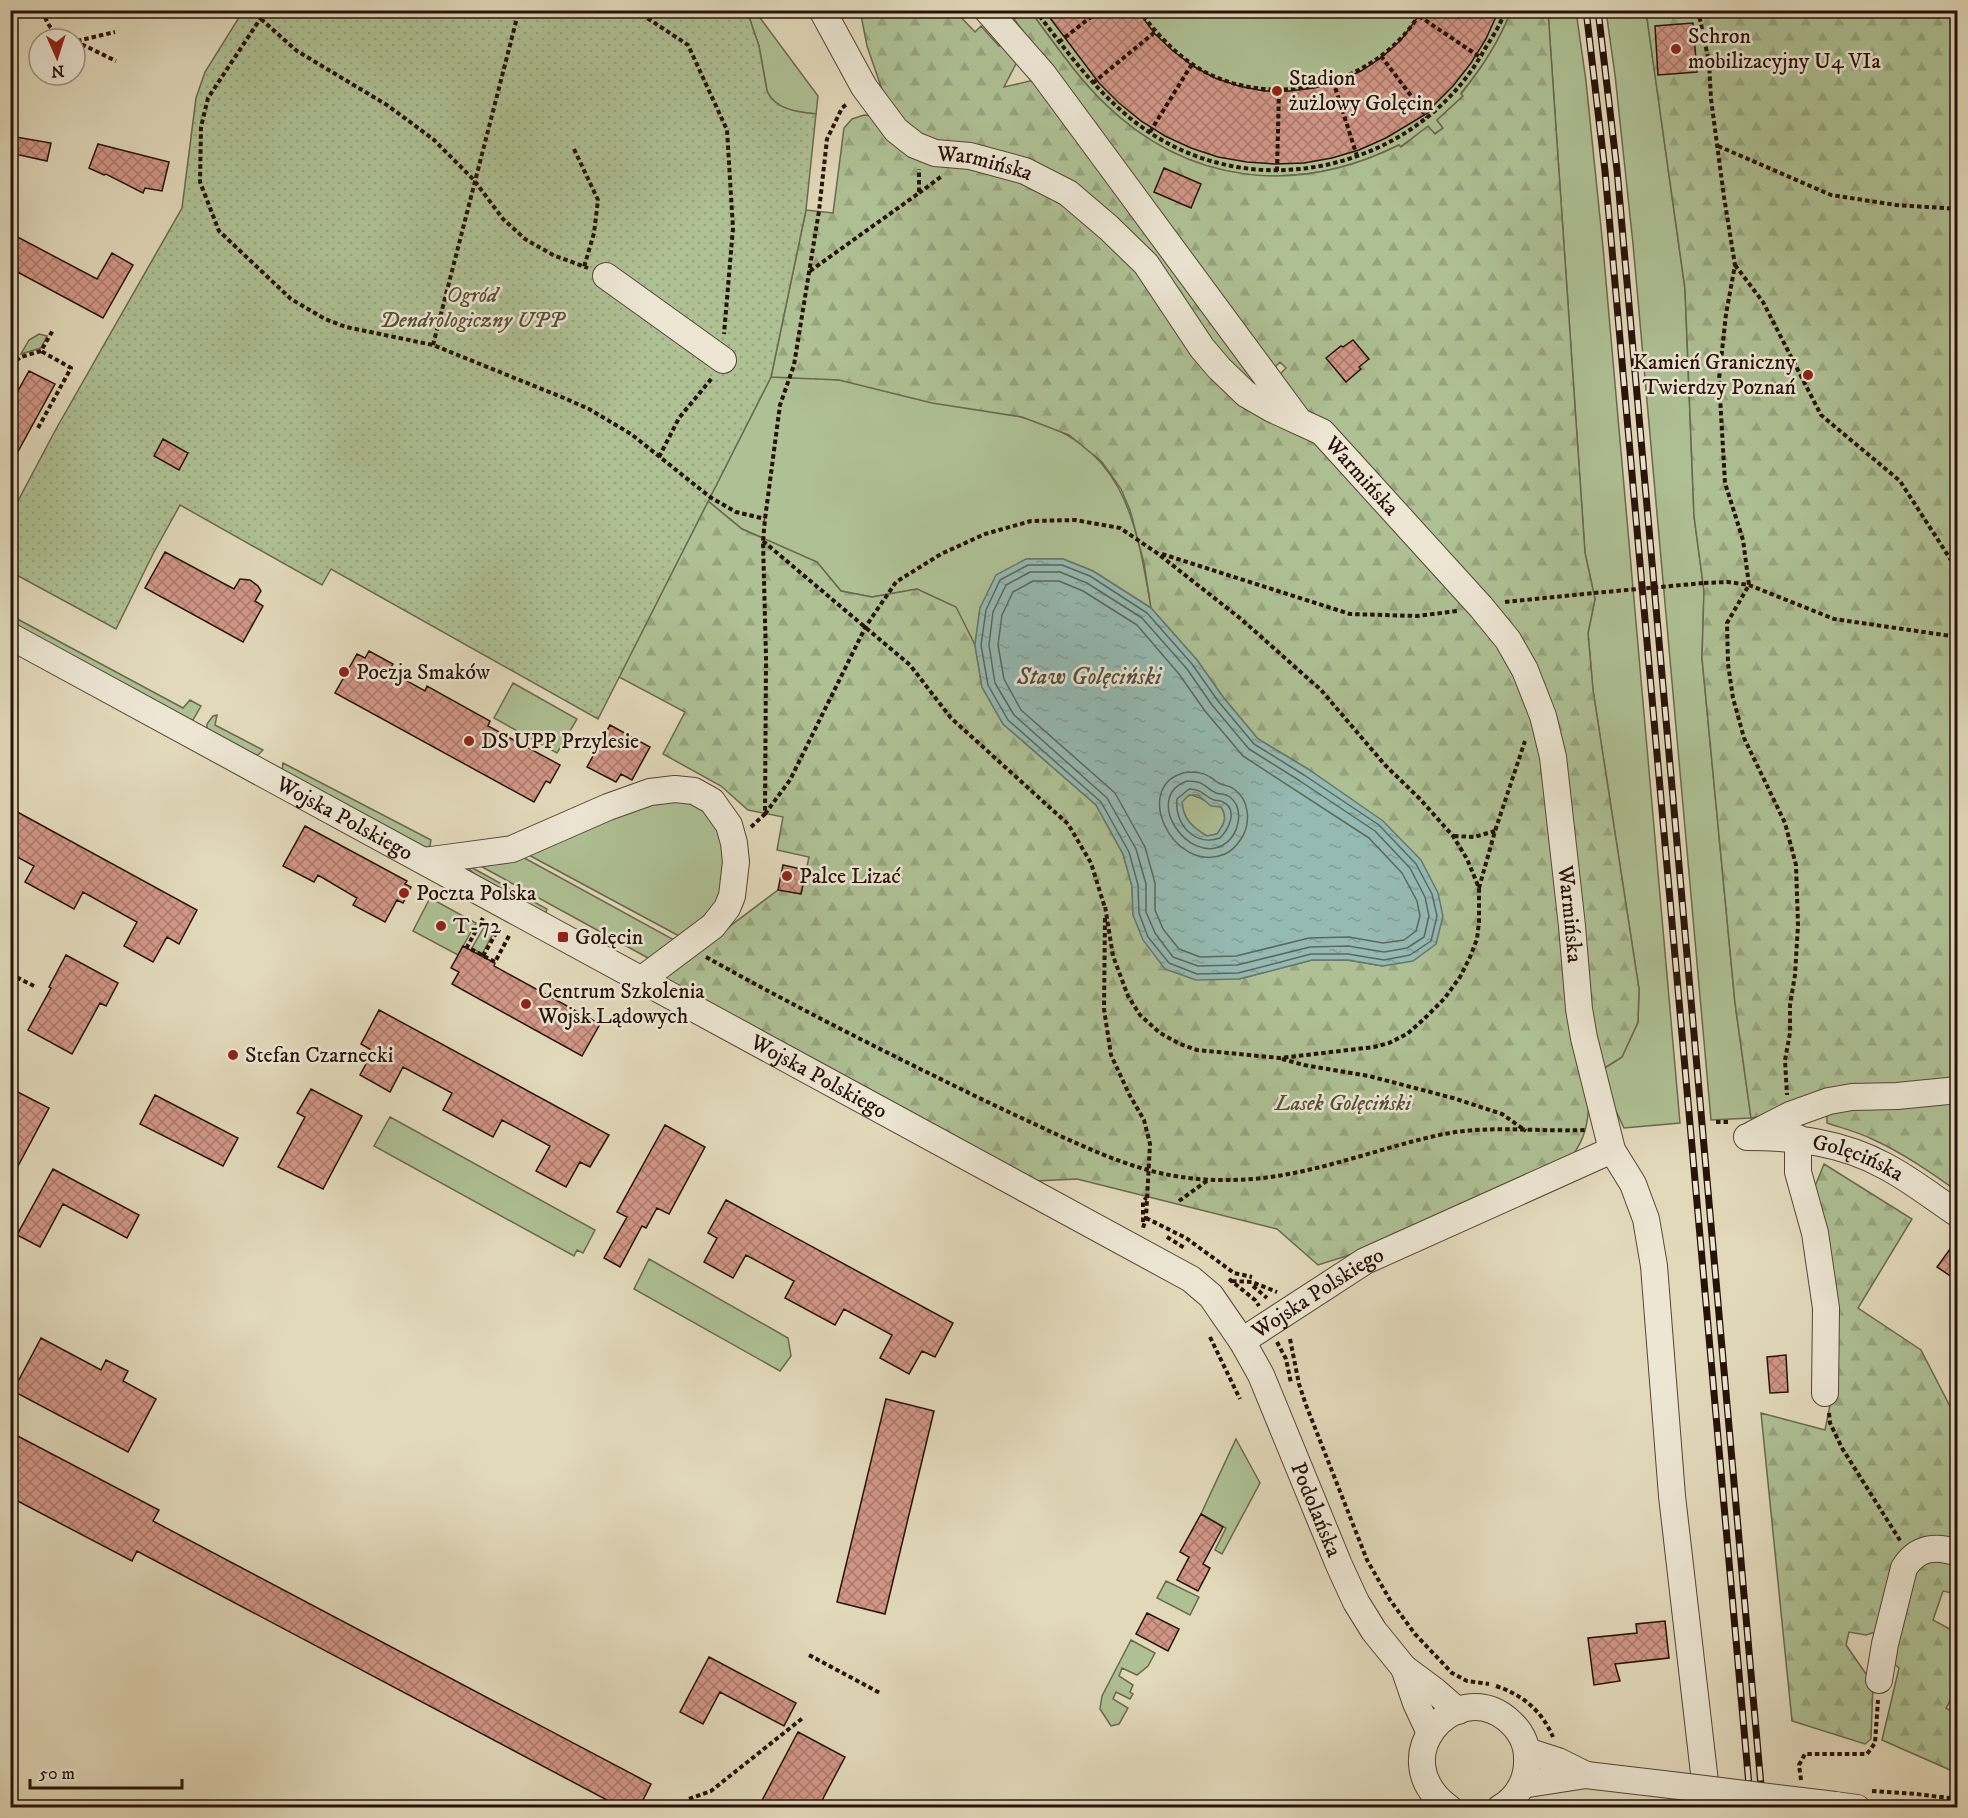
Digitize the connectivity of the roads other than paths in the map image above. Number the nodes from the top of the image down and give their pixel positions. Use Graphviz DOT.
graph roads {
  1 [pos="822,10"];
  2 [pos="987,10"];
  3 [pos="595,271"];
  4 [pos="723,360"];
  5 [pos="1299,421"];
  6 [pos="10,636"];
  7 [pos="424,861"];
  8 [pos="641,980"];
  9 [pos="1958,1090"];
  10 [pos="1801,1132"];
  11 [pos="1747,1137"];
  12 [pos="1610,1140"];
  13 [pos="1958,1214"];
  14 [pos="1242,1341"];
  15 [pos="1825,1393"];
  16 [pos="1958,1553"];
  17 [pos="1404,1668"];
  18 [pos="1879,1680"];
  19 [pos="1458,1711"];
  20 [pos="1430,1732"];
  21 [pos="1527,1751"];
  22 [pos="1586,1775"];
  23 [pos="1522,1785"];
  24 [pos="1853,1801"];
  25 [pos="1449,1808"];
  26 [pos="1500,1808"];
  27 [pos="1708,1808"];
  1 -- 5 [label="street, Warmińska"];
  2 -- 5 [label="street"];
  3 -- 4 [label="street"];
  5 -- 12 [label="street, Warmińska"];
  6 -- 7 [label="street, Wojska Polskiego"];
  7 -- 8 [label="street, Wojska Polskiego"];
  7 -- 8 [label="street"];
  8 -- 14 [label="street, Wojska Polskiego"];
  9 -- 10 [label="street"];
  10 -- 11 [label="street, Golęcińska"];
  10 -- 13 [label="street, Golęcińska"];
  10 -- 15 [label="street"];
  12 -- 14 [label="street, Wojska Polskiego"];
  12 -- 27 [label="street, Warmińska"];
  14 -- 17 [label="street, Podolańska"];
  16 -- 18 [label="street"];
  17 -- 19 [label="street, Podolańska"];
  17 -- 20 [label="street, Podolańska"];
  19 -- 20 [label="street"];
  19 -- 21 [label="street"];
  20 -- 25 [label="street"];
  21 -- 22 [label="street"];
  21 -- 23 [label="street"];
  22 -- 23 [label="street"];
  22 -- 24 [label="street, bridge"];
  23 -- 26 [label="street"];
}
